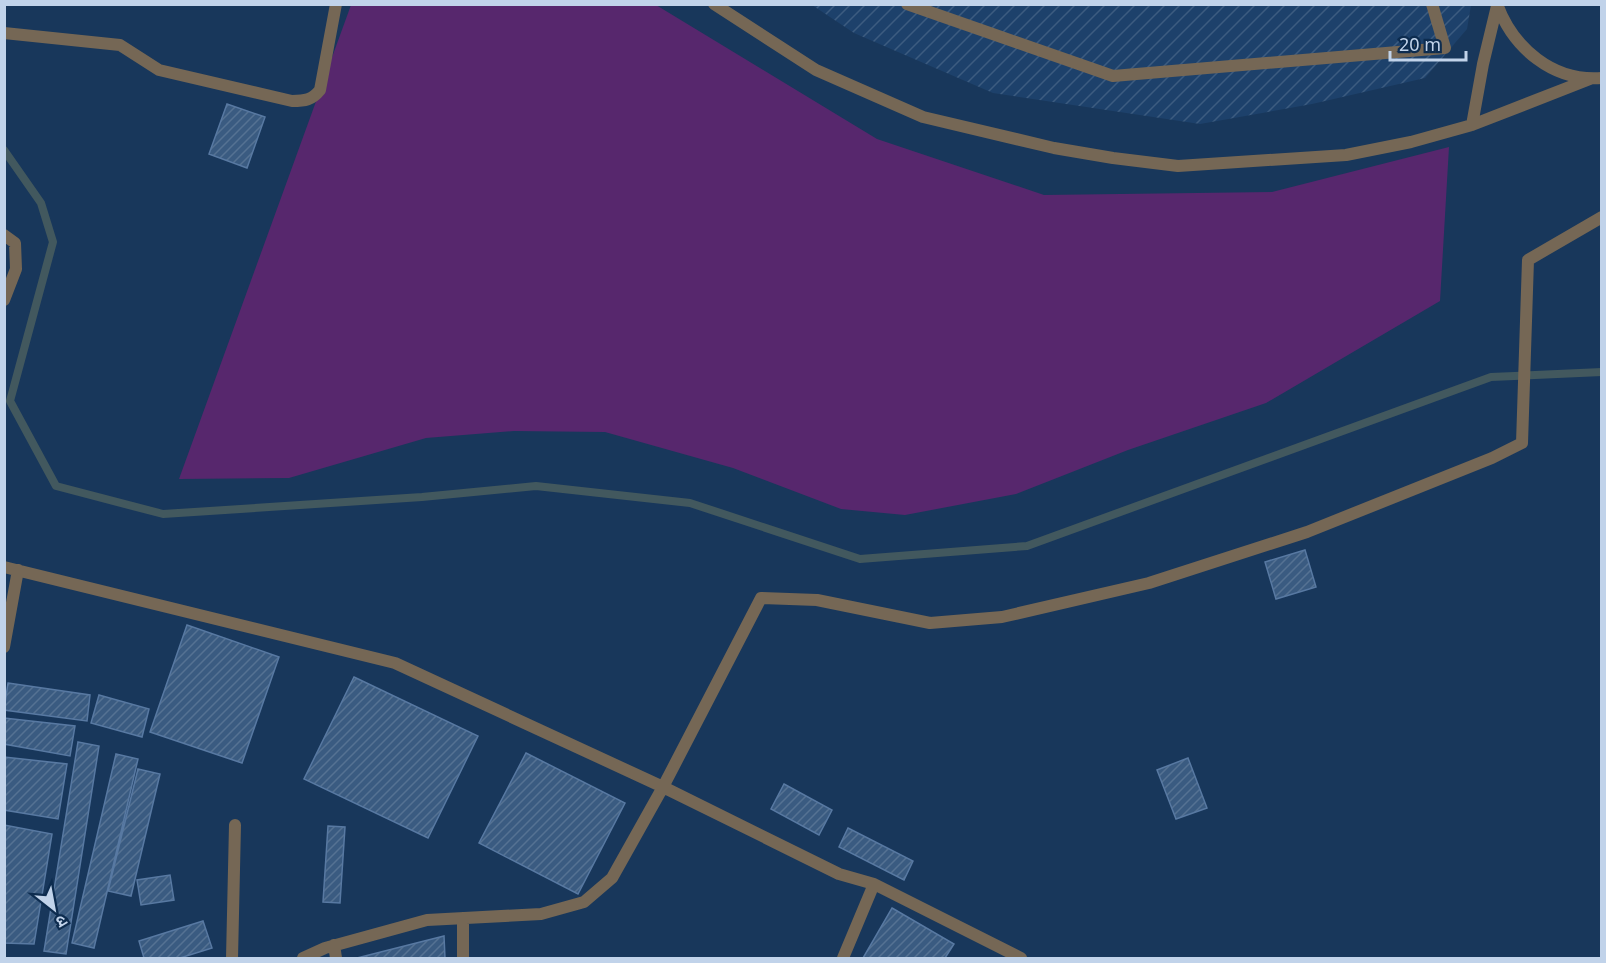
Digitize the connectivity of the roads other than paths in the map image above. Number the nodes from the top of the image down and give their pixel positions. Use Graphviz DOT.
graph roads {
  1 [pos="336,4"];
  2 [pos="714,4"];
  3 [pos="907,4"];
  4 [pos="1432,4"];
  5 [pos="1497,5"];
  6 [pos="4,33"];
  7 [pos="1596,79"];
  8 [pos="1473,125"];
  9 [pos="1602,217"];
  10 [pos="4,235"];
  11 [pos="4,300"];
  12 [pos="4,567"];
  13 [pos="18,570"];
  14 [pos="4,647"];
  15 [pos="663,788"];
  16 [pos="235,825"];
  17 [pos="874,884"];
  18 [pos="463,918"];
  19 [pos="334,945"];
  20 [pos="232,958"];
  21 [pos="303,958"];
  22 [pos="336,958"];
  23 [pos="463,958"];
  24 [pos="843,958"];
  25 [pos="1021,958"];
  1 -- 6 [label="street"];
  2 -- 8 [label="street"];
  3 -- 4 [label="street"];
  5 -- 7 [label="street"];
  5 -- 8 [label="street"];
  7 -- 8 [label="street"];
  9 -- 15 [label="street"];
  10 -- 11 [label="street"];
  12 -- 13 [label="street"];
  13 -- 14 [label="street"];
  13 -- 15 [label="street"];
  15 -- 17 [label="street"];
  15 -- 18 [label="street"];
  16 -- 20 [label="street"];
  17 -- 24 [label="street"];
  17 -- 25 [label="street"];
  18 -- 19 [label="street"];
  18 -- 23 [label="street"];
  19 -- 21 [label="street"];
  19 -- 22 [label="street"];
}
